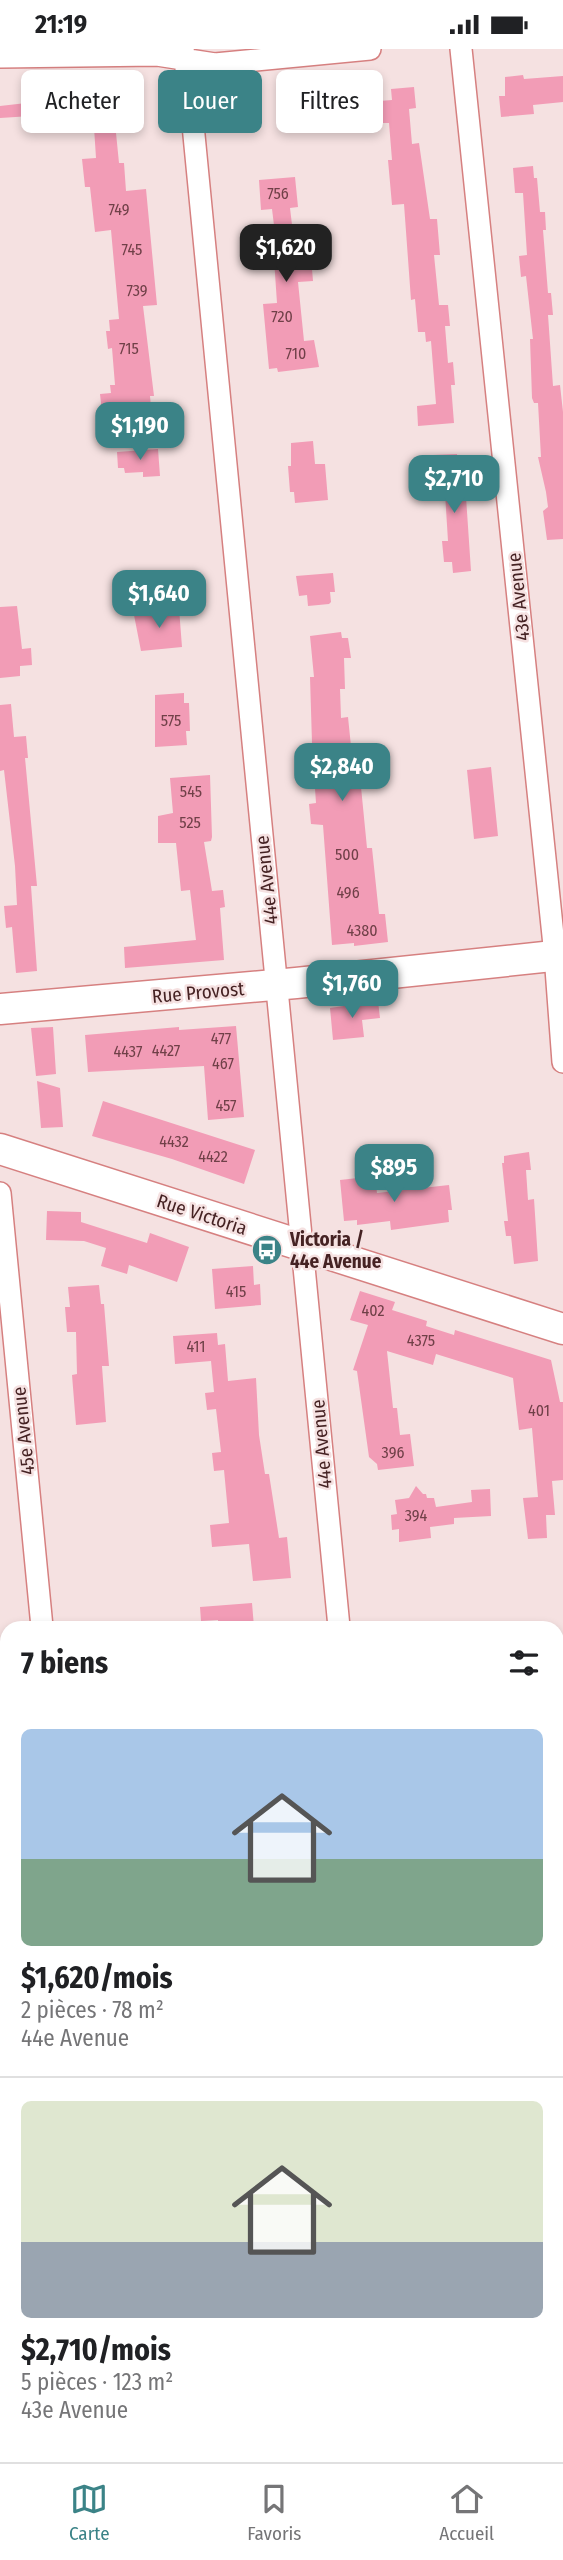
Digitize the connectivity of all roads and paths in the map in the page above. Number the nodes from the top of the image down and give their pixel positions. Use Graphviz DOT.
graph roads {
  1 [pos="370,49"];
  2 [pos="461,49"];
  3 [pos="184,54"];
  4 [pos="0,57"];
  5 [pos="559,955"];
  6 [pos="277,985"];
  7 [pos="0,1009"];
  8 [pos="563,1062"];
  9 [pos="0,1149"];
  10 [pos="0,1193"];
  11 [pos="302,1246"];
  12 [pos="563,1329"];
  13 [pos="41,1621"];
  14 [pos="338,1621"];
  1 -- 3 [label="street"];
  2 -- 5 [label="street, 43e Avenue"];
  3 -- 4 [label="street"];
  3 -- 6 [label="street, 44e Avenue"];
  5 -- 6 [label="main road, Rue Provost"];
  5 -- 8 [label="street, 43e Avenue"];
  6 -- 7 [label="main road, Rue Provost"];
  6 -- 11 [label="street, 44e Avenue"];
  9 -- 11 [label="main road, Rue Victoria"];
  10 -- 13 [label="street, 45e Avenue"];
  11 -- 12 [label="main road, Rue Victoria"];
  11 -- 14 [label="street, 44e Avenue"];
}
